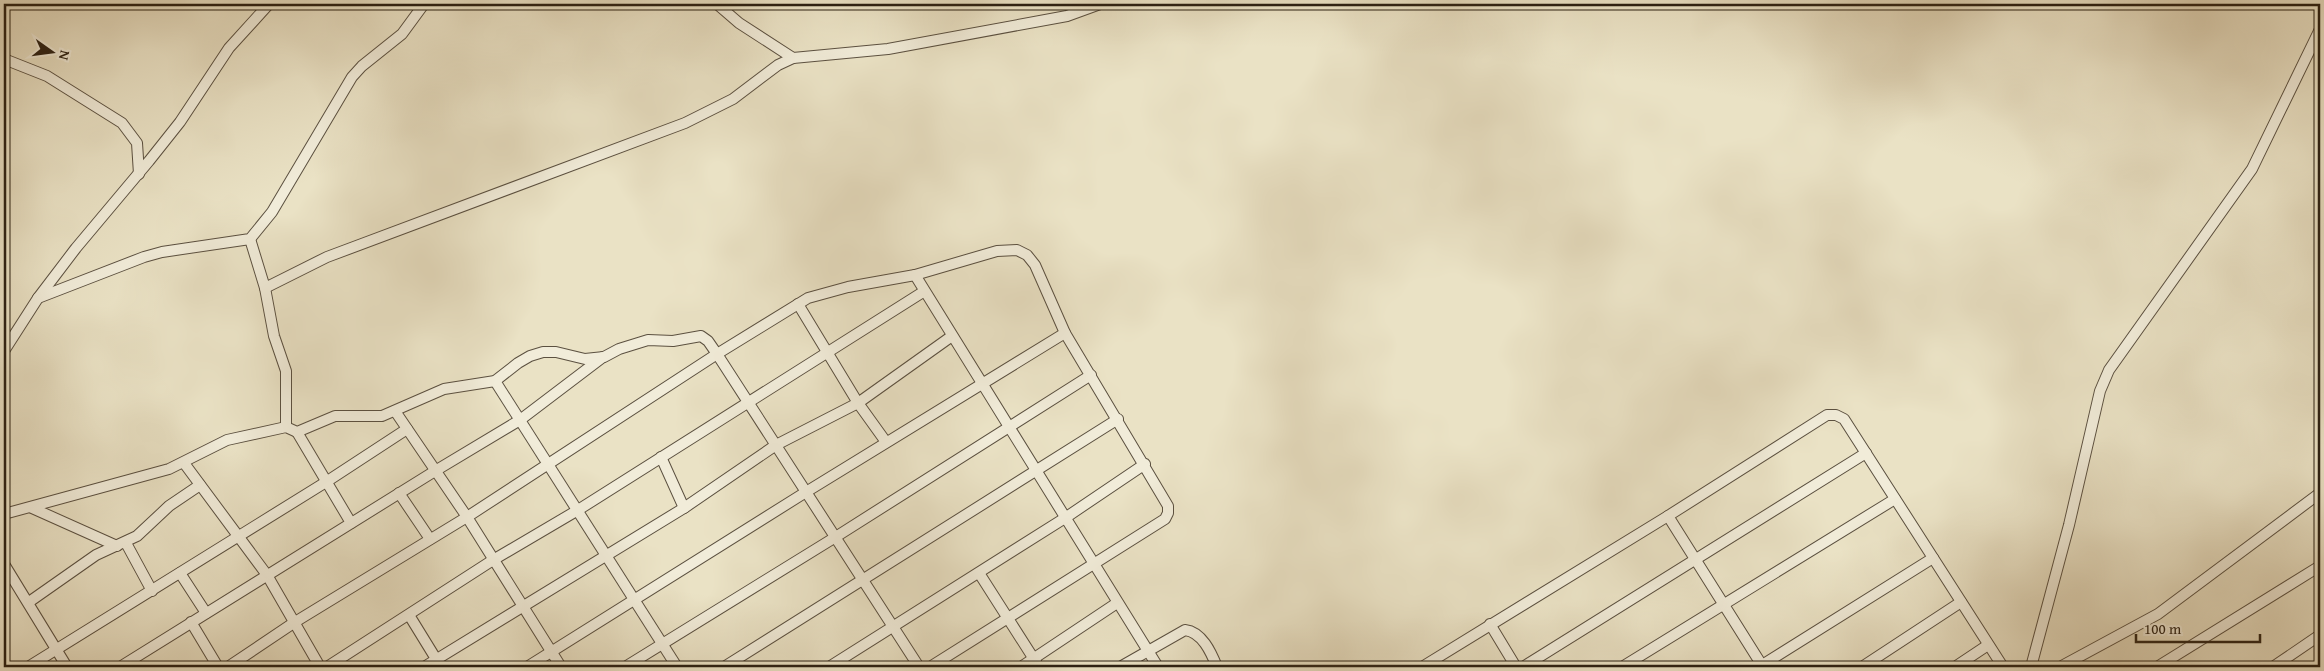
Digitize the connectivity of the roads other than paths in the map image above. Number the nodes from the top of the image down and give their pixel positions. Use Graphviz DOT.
graph roads {
  1 [pos="269,4"];
  2 [pos="424,4"];
  3 [pos="717,4"];
  4 [pos="1100,4"];
  5 [pos="2320,29"];
  6 [pos="793,58"];
  7 [pos="4,59"];
  8 [pos="139,174"];
  9 [pos="250,239"];
  10 [pos="915,275"];
  11 [pos="265,288"];
  12 [pos="924,292"];
  13 [pos="38,298"];
  14 [pos="798,304"];
  15 [pos="1065,333"];
  16 [pos="952,336"];
  17 [pos="4,351"];
  18 [pos="827,352"];
  19 [pos="717,354"];
  20 [pos="604,357"];
  21 [pos="1091,375"];
  22 [pos="495,380"];
  23 [pos="981,384"];
  24 [pos="748,402"];
  25 [pos="858,403"];
  26 [pos="394,411"];
  27 [pos="1118,419"];
  28 [pos="520,420"];
  29 [pos="1008,426"];
  30 [pos="286,427"];
  31 [pos="406,429"];
  32 [pos="297,432"];
  33 [pos="886,442"];
  34 [pos="776,445"];
  35 [pos="1866,453"];
  36 [pos="661,458"];
  37 [pos="184,463"];
  38 [pos="550,464"];
  39 [pos="1145,464"];
  40 [pos="1035,470"];
  41 [pos="435,471"];
  42 [pos="326,482"];
  43 [pos="200,485"];
  44 [pos="806,492"];
  45 [pos="399,493"];
  46 [pos="2320,493"];
  47 [pos="1895,500"];
  48 [pos="32,508"];
  49 [pos="684,508"];
  50 [pos="578,510"];
  51 [pos="4,514"];
  52 [pos="1668,516"];
  53 [pos="466,517"];
  54 [pos="1065,518"];
  55 [pos="351,523"];
  56 [pos="239,536"];
  57 [pos="834,538"];
  58 [pos="430,539"];
  59 [pos="121,544"];
  60 [pos="606,554"];
  61 [pos="1933,558"];
  62 [pos="494,560"];
  63 [pos="1696,560"];
  64 [pos="1092,563"];
  65 [pos="4,564"];
  66 [pos="2320,566"];
  67 [pos="180,573"];
  68 [pos="979,573"];
  69 [pos="267,575"];
  70 [pos="863,580"];
  71 [pos="152,590"];
  72 [pos="634,599"];
  73 [pos="29,602"];
  74 [pos="1961,602"];
  75 [pos="1118,603"];
  76 [pos="522,605"];
  77 [pos="1724,605"];
  78 [pos="206,613"];
  79 [pos="409,614"];
  80 [pos="1007,618"];
  81 [pos="191,622"];
  82 [pos="296,622"];
  83 [pos="1490,624"];
  84 [pos="893,626"];
  85 [pos="2320,635"];
  86 [pos="662,643"];
  87 [pos="1988,645"];
  88 [pos="55,650"];
  89 [pos="1147,650"];
  90 [pos="551,652"];
  91 [pos="439,663"];
  92 [pos="1036,663"];
  93 [pos="28,667"];
  94 [pos="67,667"];
  95 [pos="120,667"];
  96 [pos="218,667"];
  97 [pos="228,667"];
  98 [pos="320,667"];
  99 [pos="327,667"];
  100 [pos="424,667"];
  101 [pos="527,667"];
  102 [pos="561,667"];
  103 [pos="625,667"];
  104 [pos="677,667"];
  105 [pos="724,667"];
  106 [pos="829,667"];
  107 [pos="919,667"];
  108 [pos="930,667"];
  109 [pos="1021,667"];
  110 [pos="1120,667"];
  111 [pos="1158,667"];
  112 [pos="1217,667"];
  113 [pos="1422,667"];
  114 [pos="1516,667"];
  115 [pos="1523,667"];
  116 [pos="1622,667"];
  117 [pos="1762,667"];
  118 [pos="1862,667"];
  119 [pos="1955,667"];
  120 [pos="2002,667"];
  121 [pos="2031,667"];
  122 [pos="2060,667"];
  123 [pos="2157,667"];
  124 [pos="2273,667"];
  1 -- 8 [label="street"];
  2 -- 9 [label="street"];
  3 -- 6 [label="street"];
  4 -- 6 [label="street"];
  5 -- 121 [label="street"];
  6 -- 11 [label="street"];
  7 -- 8 [label="street"];
  8 -- 13 [label="street"];
  9 -- 11 [label="street"];
  9 -- 13 [label="street"];
  10 -- 12 [label="street"];
  10 -- 14 [label="street"];
  10 -- 15 [label="street"];
  11 -- 30 [label="street"];
  12 -- 16 [label="street"];
  12 -- 18 [label="street"];
  13 -- 17 [label="street"];
  14 -- 18 [label="street"];
  14 -- 19 [label="street"];
  15 -- 21 [label="street"];
  15 -- 23 [label="street"];
  16 -- 23 [label="street"];
  16 -- 25 [label="street"];
  18 -- 24 [label="street"];
  18 -- 25 [label="street"];
  19 -- 20 [label="street"];
  19 -- 24 [label="street"];
  19 -- 38 [label="street"];
  20 -- 22 [label="street"];
  20 -- 28 [label="street"];
  21 -- 27 [label="street"];
  21 -- 29 [label="street"];
  22 -- 26 [label="street"];
  22 -- 28 [label="street"];
  23 -- 29 [label="street"];
  23 -- 33 [label="street"];
  24 -- 34 [label="street"];
  24 -- 36 [label="street"];
  25 -- 33 [label="street"];
  25 -- 34 [label="street"];
  26 -- 31 [label="street"];
  26 -- 32 [label="street"];
  27 -- 39 [label="street"];
  27 -- 40 [label="street"];
  28 -- 38 [label="street"];
  28 -- 41 [label="street"];
  29 -- 40 [label="street"];
  29 -- 57 [label="street"];
  30 -- 32 [label="street"];
  30 -- 37 [label="street"];
  31 -- 41 [label="street"];
  31 -- 42 [label="street"];
  32 -- 42 [label="street"];
  33 -- 44 [label="street"];
  34 -- 44 [label="street"];
  34 -- 49 [label="street"];
  35 -- 47 [label="street"];
  35 -- 52 [label="street"];
  35 -- 63 [label="street"];
  36 -- 49 [label="street"];
  36 -- 50 [label="street"];
  37 -- 43 [label="street"];
  37 -- 48 [label="street"];
  38 -- 50 [label="street"];
  38 -- 53 [label="street"];
  39 -- 54 [label="street"];
  39 -- 64 [label="street"];
  40 -- 54 [label="street"];
  40 -- 70 [label="street"];
  41 -- 45 [label="street"];
  41 -- 53 [label="street"];
  42 -- 55 [label="street"];
  42 -- 56 [label="street"];
  43 -- 56 [label="street"];
  43 -- 59 [label="street"];
  44 -- 57 [label="street"];
  44 -- 72 [label="street"];
  45 -- 55 [label="street"];
  45 -- 58 [label="street"];
  46 -- 122 [label="street"];
  47 -- 61 [label="street"];
  47 -- 77 [label="street"];
  48 -- 51 [label="street"];
  48 -- 59 [label="street"];
  49 -- 60 [label="street"];
  50 -- 60 [label="street"];
  50 -- 62 [label="street"];
  52 -- 63 [label="street"];
  52 -- 83 [label="street"];
  53 -- 58 [label="street"];
  53 -- 62 [label="street"];
  54 -- 64 [label="street"];
  54 -- 68 [label="street"];
  55 -- 69 [label="street"];
  56 -- 67 [label="street"];
  56 -- 69 [label="street"];
  57 -- 70 [label="street"];
  57 -- 86 [label="street"];
  58 -- 82 [label="street"];
  59 -- 71 [label="street"];
  59 -- 73 [label="street"];
  60 -- 72 [label="street"];
  60 -- 76 [label="street"];
  61 -- 74 [label="street"];
  61 -- 117 [label="street"];
  62 -- 76 [label="street"];
  62 -- 79 [label="street"];
  63 -- 77 [label="street"];
  63 -- 115 [label="street"];
  64 -- 75 [label="street"];
  64 -- 80 [label="street"];
  65 -- 73 [label="street"];
  66 -- 123 [label="street"];
  67 -- 71 [label="street"];
  67 -- 78 [label="street"];
  68 -- 80 [label="street"];
  68 -- 84 [label="street"];
  69 -- 78 [label="street"];
  69 -- 82 [label="street"];
  70 -- 84 [label="street"];
  70 -- 105 [label="street"];
  71 -- 88 [label="street"];
  72 -- 86 [label="street"];
  72 -- 90 [label="street"];
  73 -- 88 [label="street"];
  74 -- 87 [label="street"];
  74 -- 118 [label="street"];
  75 -- 89 [label="street"];
  75 -- 92 [label="street"];
  76 -- 90 [label="street"];
  76 -- 91 [label="street"];
  77 -- 116 [label="street"];
  77 -- 117 [label="street"];
  78 -- 81 [label="street"];
  79 -- 91 [label="street"];
  79 -- 99 [label="street"];
  80 -- 92 [label="street"];
  80 -- 108 [label="street"];
  81 -- 95 [label="street"];
  81 -- 96 [label="street"];
  82 -- 97 [label="street"];
  82 -- 98 [label="street"];
  83 -- 113 [label="street"];
  83 -- 114 [label="street"];
  84 -- 106 [label="street"];
  84 -- 107 [label="street"];
  85 -- 124 [label="street"];
  86 -- 103 [label="street"];
  86 -- 104 [label="street"];
  87 -- 119 [label="street"];
  87 -- 120 [label="street"];
  88 -- 93 [label="street"];
  88 -- 94 [label="street"];
  89 -- 110 [label="street"];
  89 -- 111 [label="street"];
  89 -- 112 [label="street"];
  90 -- 101 [label="street"];
  90 -- 102 [label="street"];
  91 -- 100 [label="street"];
  92 -- 109 [label="street"];
}
